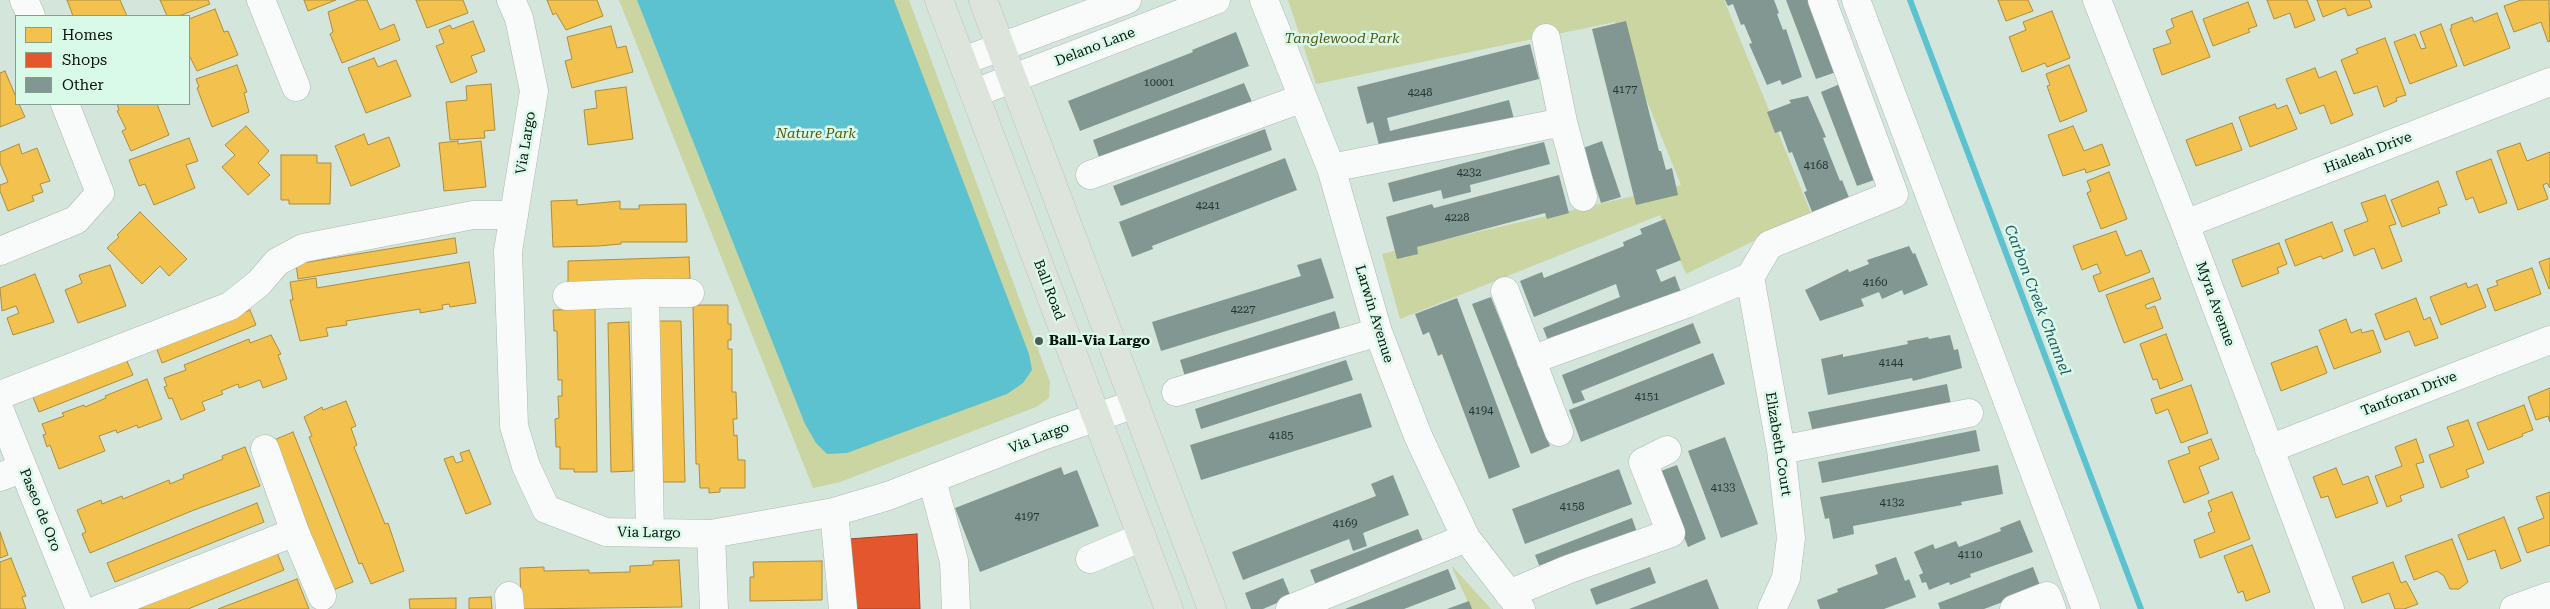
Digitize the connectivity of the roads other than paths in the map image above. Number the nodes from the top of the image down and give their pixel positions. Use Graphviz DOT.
graph roads {
  1 [pos="24,0"];
  2 [pos="261,0"];
  3 [pos="511,0"];
  4 [pos="940,0"];
  5 [pos="983,0"];
  6 [pos="1127,0"];
  7 [pos="1216,0"];
  8 [pos="1264,0"];
  9 [pos="1822,0"];
  10 [pos="1856,0"];
  11 [pos="2104,2"];
  12 [pos="30,15"];
  13 [pos="1546,38"];
  14 [pos="1001,47"];
  15 [pos="963,61"];
  16 [pos="1013,79"];
  17 [pos="2550,82"];
  18 [pos="296,87"];
  19 [pos="975,93"];
  20 [pos="1303,98"];
  21 [pos="65,105"];
  22 [pos="1563,122"];
  23 [pos="1331,168"];
  24 [pos="1090,175"];
  25 [pos="1583,197"];
  26 [pos="514,215"];
  27 [pos="2185,224"];
  28 [pos="0,251"];
  29 [pos="1750,277"];
  30 [pos="1504,291"];
  31 [pos="645,293"];
  32 [pos="690,293"];
  33 [pos="567,296"];
  34 [pos="1378,332"];
  35 [pos="2550,340"];
  36 [pos="1531,360"];
  37 [pos="1176,392"];
  38 [pos="0,395"];
  39 [pos="1135,404"];
  40 [pos="0,411"];
  41 [pos="1969,413"];
  42 [pos="1096,417"];
  43 [pos="1559,432"];
  44 [pos="265,449"];
  45 [pos="2269,449"];
  46 [pos="1667,450"];
  47 [pos="1780,450"];
  48 [pos="12,472"];
  49 [pos="932,480"];
  50 [pos="834,512"];
  51 [pos="295,532"];
  52 [pos="650,533"];
  53 [pos="712,534"];
  54 [pos="1142,537"];
  55 [pos="1466,538"];
  56 [pos="1090,559"];
  57 [pos="322,596"];
  58 [pos="2550,596"];
  59 [pos="1515,601"];
  60 [pos="80,609"];
  61 [pos="99,609"];
  62 [pos="714,609"];
  63 [pos="843,609"];
  64 [pos="956,609"];
  65 [pos="1169,609"];
  66 [pos="1212,609"];
  67 [pos="1290,609"];
  68 [pos="1772,609"];
  69 [pos="2014,609"];
  70 [pos="2052,609"];
  71 [pos="2086,609"];
  72 [pos="2330,609"];
  73 [pos="2514,609"];
  1 -- 12 [label="street"];
  2 -- 18 [label="street"];
  3 -- 26 [label="street, Via Largo"];
  4 -- 15 [label="main road, Ball Road"];
  5 -- 14 [label="main road"];
  6 -- 14 [label="street"];
  7 -- 16 [label="street, Delano Lane"];
  8 -- 20 [label="street, Larwin Avenue"];
  9 -- 29 [label="street"];
  10 -- 71 [label="street"];
  11 -- 27 [label="street, Myra Avenue"];
  13 -- 22 [label="street"];
  14 -- 15 [label="street"];
  14 -- 16 [label="main road"];
  15 -- 19 [label="main road, Ball Road"];
  16 -- 19 [label="street, Delano Lane"];
  16 -- 39 [label="main road"];
  17 -- 27 [label="street, Hialeah Drive"];
  19 -- 42 [label="main road, Ball Road"];
  20 -- 23 [label="street, Larwin Avenue"];
  20 -- 24 [label="street"];
  21 -- 28 [label="street"];
  22 -- 23 [label="street"];
  22 -- 25 [label="street"];
  23 -- 34 [label="street, Larwin Avenue"];
  26 -- 38 [label="street"];
  26 -- 52 [label="street, Via Largo"];
  27 -- 45 [label="street, Myra Avenue"];
  29 -- 36 [label="street"];
  29 -- 47 [label="street, Elizabeth Court"];
  30 -- 36 [label="street"];
  31 -- 32 [label="street"];
  31 -- 33 [label="street"];
  31 -- 52 [label="street"];
  34 -- 37 [label="street"];
  34 -- 55 [label="street, Larwin Avenue"];
  35 -- 45 [label="street, Tanforan Drive"];
  36 -- 43 [label="street"];
  39 -- 42 [label="street, Via Largo"];
  39 -- 66 [label="main road"];
  40 -- 48 [label="street, Paseo de Oro"];
  41 -- 47 [label="street"];
  42 -- 49 [label="street, Via Largo"];
  42 -- 54 [label="main road, Ball Road"];
  44 -- 51 [label="street"];
  45 -- 72 [label="street, Myra Avenue"];
  46 -- 59 [label="street"];
  47 -- 68 [label="street, Elizabeth Court"];
  48 -- 60 [label="street, Paseo de Oro"];
  49 -- 50 [label="street, Via Largo"];
  49 -- 64 [label="street"];
  50 -- 53 [label="street, Via Largo"];
  50 -- 63 [label="street"];
  51 -- 57 [label="street"];
  51 -- 61 [label="street"];
  52 -- 53 [label="street, Via Largo"];
  53 -- 62 [label="street"];
  54 -- 56 [label="street"];
  54 -- 65 [label="main road, Ball Road"];
  55 -- 59 [label="street, Larwin Avenue"];
  55 -- 67 [label="street"];
  58 -- 73 [label="street"];
  69 -- 70 [label="street"];
}
